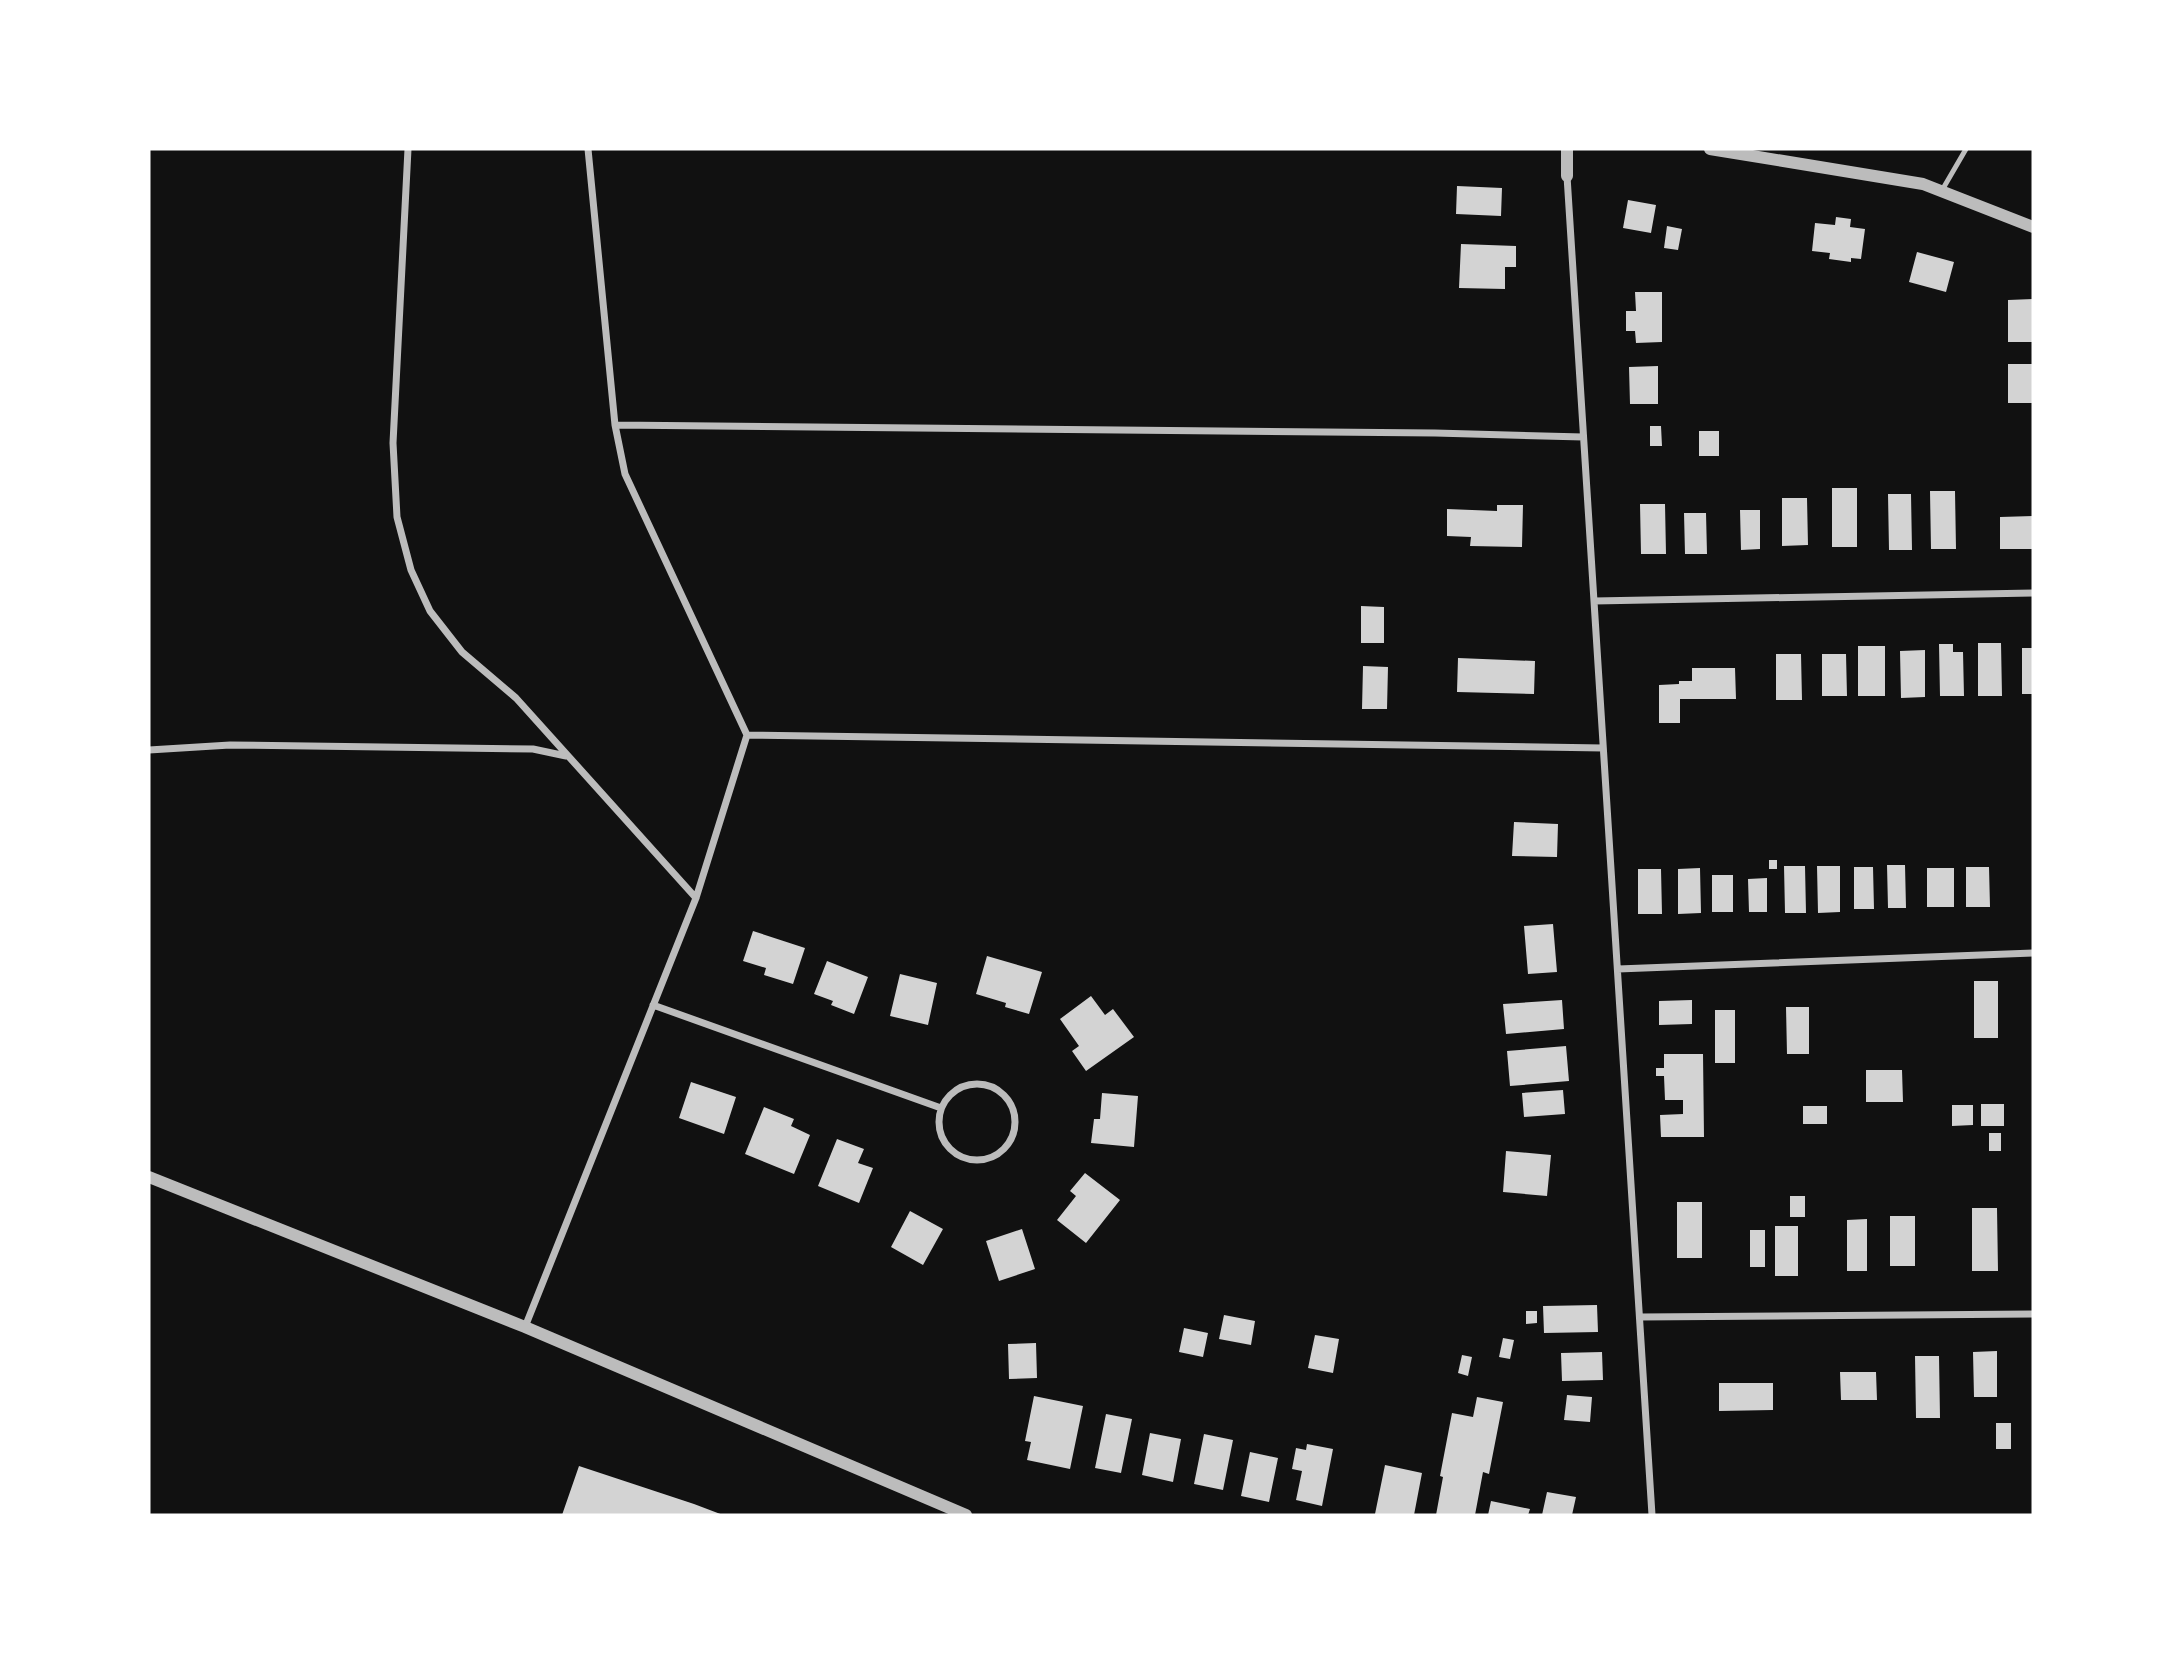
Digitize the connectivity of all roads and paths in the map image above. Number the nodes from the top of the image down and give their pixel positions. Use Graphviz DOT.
graph roads {
  1 [pos="408,149"];
  2 [pos="588,149"];
  3 [pos="1567,149"];
  4 [pos="1710,149"];
  5 [pos="1966,149"];
  6 [pos="1567,176"];
  7 [pos="1941,192"];
  8 [pos="2033,227"];
  9 [pos="615,425"];
  10 [pos="1583,437"];
  11 [pos="2033,593"];
  12 [pos="1594,601"];
  13 [pos="747,735"];
  14 [pos="1604,748"];
  15 [pos="149,750"];
  16 [pos="567,756"];
  17 [pos="696,898"];
  18 [pos="2033,953"];
  19 [pos="1618,970"];
  20 [pos="653,1005"];
  21 [pos="941,1108"];
  22 [pos="149,1177"];
  23 [pos="2033,1314"];
  24 [pos="1640,1317"];
  25 [pos="525,1327"];
  26 [pos="966,1515"];
  27 [pos="1652,1515"];
  1 -- 16 [label="street"];
  2 -- 9 [label="street"];
  3 -- 6 [label="street"];
  4 -- 7 [label="street"];
  5 -- 7 [label="lane"];
  6 -- 10 [label="street"];
  7 -- 8 [label="street"];
  9 -- 10 [label="street"];
  9 -- 13 [label="street"];
  10 -- 12 [label="street"];
  11 -- 12 [label="street"];
  12 -- 14 [label="street"];
  13 -- 14 [label="street"];
  13 -- 17 [label="street"];
  14 -- 19 [label="street"];
  15 -- 16 [label="street"];
  16 -- 17 [label="street"];
  17 -- 20 [label="street"];
  18 -- 19 [label="street"];
  19 -- 24 [label="street"];
  20 -- 21 [label="street"];
  20 -- 25 [label="street"];
  21 -- 21 [label="street"];
  22 -- 25 [label="street"];
  23 -- 24 [label="street"];
  24 -- 27 [label="street"];
  25 -- 26 [label="street"];
}
